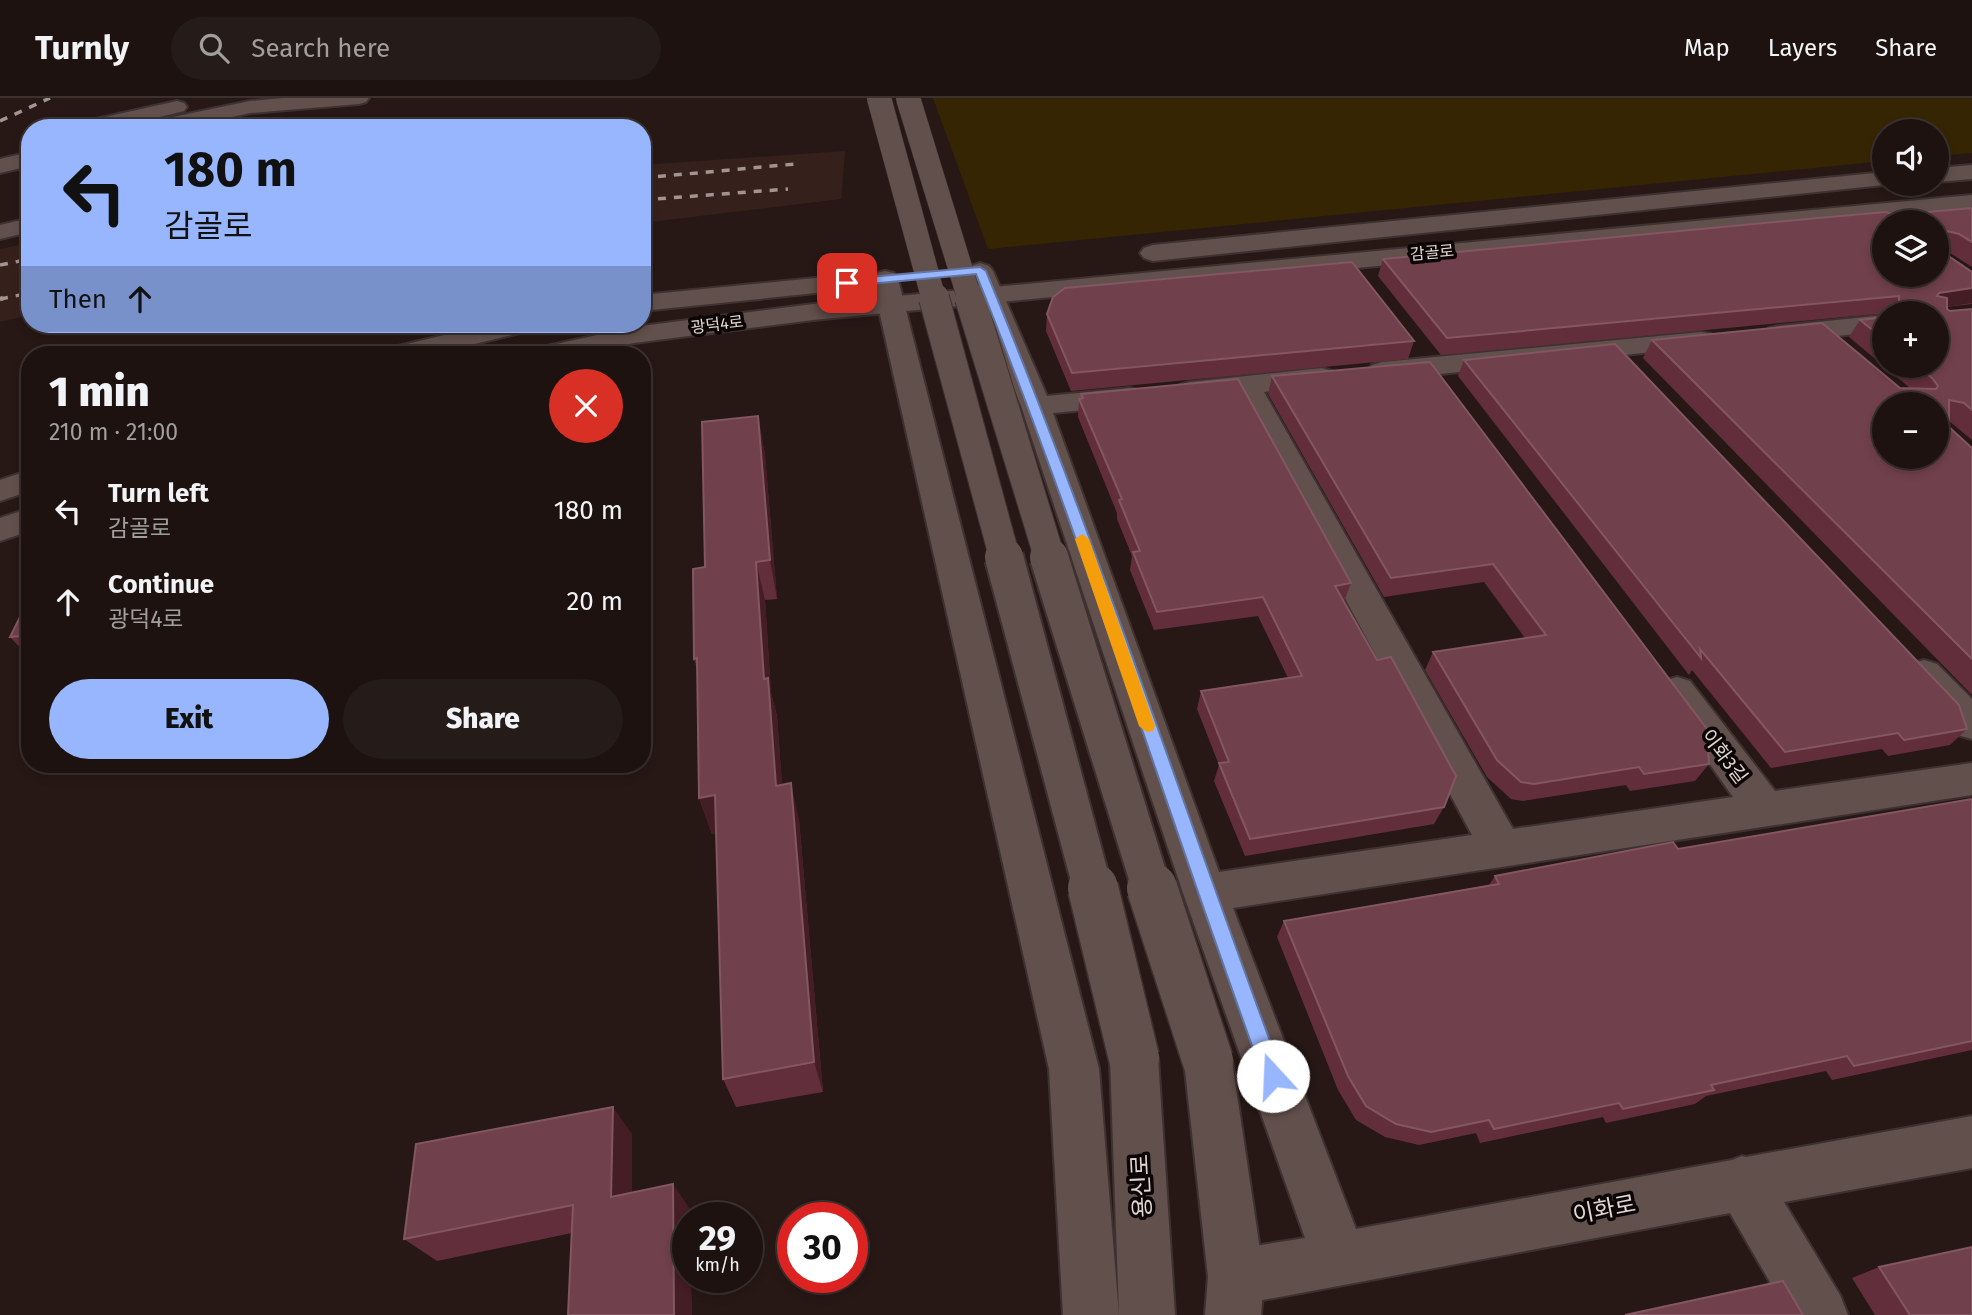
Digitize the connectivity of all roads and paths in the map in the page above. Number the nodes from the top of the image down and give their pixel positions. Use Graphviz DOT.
graph roads {
  1 [pos="220,98"];
  2 [pos="359,98"];
  3 [pos="879,98"];
  4 [pos="908,98"];
  5 [pos="283,101"];
  6 [pos="253,103"];
  7 [pos="126,119"];
  8 [pos="188,119"];
  9 [pos="237,119"];
  10 [pos="268,119"];
  11 [pos="21,144"];
  12 [pos="0,149"];
  13 [pos="21,161"];
  14 [pos="0,166"];
  15 [pos="1972,172"];
  16 [pos="1949,174"];
  17 [pos="1872,180"];
  18 [pos="1972,202"];
  19 [pos="21,209"];
  20 [pos="1922,210"];
  21 [pos="0,214"];
  22 [pos="1872,218"];
  23 [pos="21,227"];
  24 [pos="0,232"];
  25 [pos="1131,255"];
  26 [pos="992,278"];
  27 [pos="889,292"];
  28 [pos="651,303"];
  29 [pos="1872,324"];
  30 [pos="1819,330"];
  31 [pos="651,332"];
  32 [pos="486,333"];
  33 [pos="646,333"];
  34 [pos="433,346"];
  35 [pos="584,346"];
  36 [pos="1614,348"];
  37 [pos="1424,355"];
  38 [pos="1849,355"];
  39 [pos="1643,378"];
  40 [pos="1245,386"];
  41 [pos="1457,399"];
  42 [pos="1036,406"];
  43 [pos="21,483"];
  44 [pos="0,491"];
  45 [pos="21,522"];
  46 [pos="0,530"];
  47 [pos="1906,655"];
  48 [pos="1657,666"];
  49 [pos="1972,724"];
  50 [pos="1972,779"];
  51 [pos="1766,810"];
  52 [pos="1501,848"];
  53 [pos="1205,893"];
  54 [pos="1972,1142"];
  55 [pos="1742,1182"];
  56 [pos="1340,1260"];
  57 [pos="1235,1296"];
  58 [pos="1091,1315"];
  59 [pos="1147,1315"];
  60 [pos="1821,1315"];
  1 -- 7 [label="main road"];
  2 -- 5 [label="main road"];
  3 -- 59 [label="main road, 용신로, bridge"];
  4 -- 57 [label="main road, bridge"];
  5 -- 6 [label="main road"];
  5 -- 10 [label="main road"];
  6 -- 8 [label="main road"];
  6 -- 9 [label="main road"];
  11 -- 12 [label="main road"];
  13 -- 14 [label="main road"];
  15 -- 16 [label="main road"];
  17 -- 25 [label="main road, 감골로"];
  18 -- 20 [label="main road, 감골로"];
  19 -- 21 [label="main road"];
  22 -- 26 [label="main road, 감골로"];
  23 -- 24 [label="main road"];
  26 -- 27 [label="main road, 감골로"];
  26 -- 42 [label="main road"];
  27 -- 28 [label="main road, 광덕4로"];
  27 -- 31 [label="main road, 광덕4로"];
  27 -- 58 [label="main road"];
  29 -- 30 [label="main road"];
  30 -- 36 [label="main road"];
  30 -- 38 [label="main road"];
  32 -- 34 [label="main road"];
  33 -- 35 [label="main road, 광덕4로"];
  36 -- 37 [label="main road"];
  36 -- 39 [label="main road"];
  37 -- 40 [label="main road"];
  37 -- 41 [label="main road"];
  40 -- 42 [label="main road"];
  40 -- 52 [label="main road"];
  42 -- 53 [label="main road"];
  43 -- 44 [label="main road"];
  45 -- 46 [label="main road"];
  47 -- 49 [label="main road"];
  48 -- 51 [label="main road, 이화3길"];
  50 -- 51 [label="main road, 이화3길"];
  51 -- 52 [label="main road, 이화3길"];
  52 -- 53 [label="main road, 이화3길"];
  53 -- 56 [label="main road"];
  54 -- 55 [label="main road, 이화로"];
  55 -- 56 [label="main road, 이화로"];
  55 -- 60 [label="main road"];
  56 -- 57 [label="main road, 이화로"];
}
